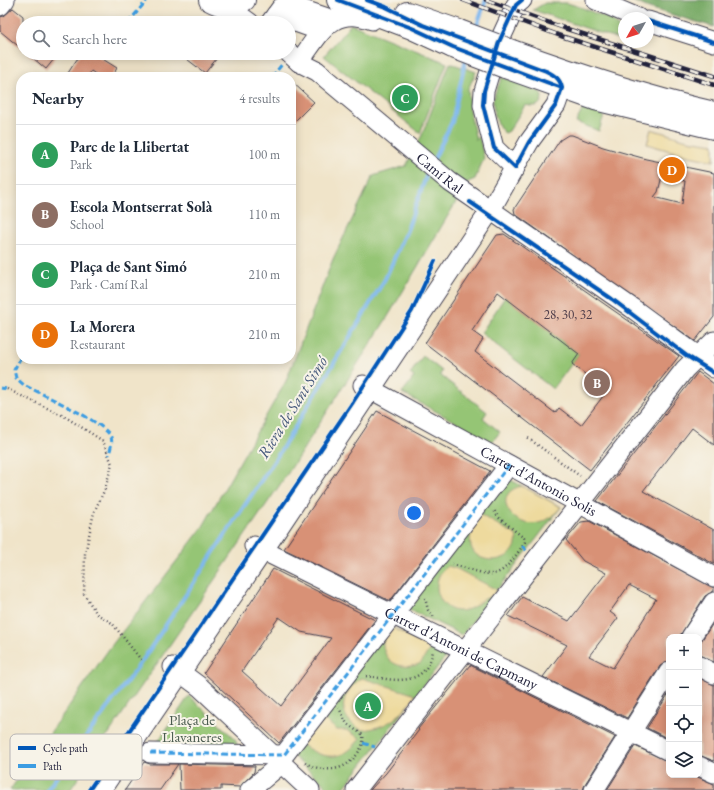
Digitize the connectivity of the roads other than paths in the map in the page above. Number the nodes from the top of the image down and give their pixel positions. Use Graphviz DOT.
graph roads {
  1 [pos="5,0"];
  2 [pos="249,0"];
  3 [pos="596,0"];
  4 [pos="227,2"];
  5 [pos="519,2"];
  6 [pos="376,3"];
  7 [pos="0,6"];
  8 [pos="624,12"];
  9 [pos="242,16"];
  10 [pos="252,16"];
  11 [pos="331,17"];
  12 [pos="296,18"];
  13 [pos="654,23"];
  14 [pos="451,39"];
  15 [pos="714,42"];
  16 [pos="296,55"];
  17 [pos="296,58"];
  18 [pos="503,58"];
  19 [pos="562,88"];
  20 [pos="677,104"];
  21 [pos="714,112"];
  22 [pos="714,128"];
  23 [pos="515,168"];
  24 [pos="490,211"];
  25 [pos="714,341"];
  26 [pos="697,356"];
  27 [pos="714,368"];
  28 [pos="367,387"];
  29 [pos="509,465"];
  30 [pos="580,504"];
  31 [pos="258,549"];
  32 [pos="714,577"];
  33 [pos="714,602"];
  34 [pos="392,616"];
  35 [pos="693,634"];
  36 [pos="464,651"];
  37 [pos="702,668"];
  38 [pos="177,670"];
  39 [pos="714,674"];
  40 [pos="666,677"];
  41 [pos="630,732"];
  42 [pos="136,734"];
  43 [pos="666,750"];
  44 [pos="150,753"];
  45 [pos="281,755"];
  46 [pos="702,767"];
  47 [pos="714,773"];
  48 [pos="107,780"];
  49 [pos="101,790"];
  50 [pos="250,790"];
  51 [pos="310,790"];
  52 [pos="356,790"];
  53 [pos="594,790"];
  1 -- 7 [label="street"];
  2 -- 10 [label="street"];
  3 -- 8 [label="street"];
  4 -- 9 [label="street"];
  5 -- 18 [label="street"];
  6 -- 14 [label="main road"];
  11 -- 12 [label="street"];
  11 -- 14 [label="main road"];
  11 -- 16 [label="street"];
  13 -- 15 [label="street"];
  14 -- 18 [label="main road, bridge"];
  17 -- 24 [label="street, Camí Ral"];
  18 -- 19 [label="main road"];
  18 -- 20 [label="main road"];
  18 -- 23 [label="street"];
  19 -- 20 [label="main road"];
  19 -- 22 [label="main road"];
  19 -- 23 [label="street"];
  20 -- 21 [label="main road"];
  23 -- 24 [label="street"];
  24 -- 26 [label="street, Camí Ral"];
  24 -- 28 [label="street"];
  25 -- 26 [label="street"];
  26 -- 27 [label="street, Camí Ral"];
  26 -- 30 [label="street"];
  28 -- 29 [label="street, Carrer d'Antonio Solis"];
  28 -- 31 [label="street"];
  29 -- 30 [label="street, Carrer d'Antonio Solis"];
  29 -- 34 [label="street"];
  30 -- 32 [label="street, Carrer d'Antonio Solis"];
  30 -- 36 [label="street"];
  31 -- 34 [label="street, Carrer d'Antoni de Capmany"];
  31 -- 38 [label="street"];
  33 -- 35 [label="street"];
  34 -- 36 [label="street, Carrer d'Antoni de Capmany"];
  34 -- 45 [label="street"];
  36 -- 41 [label="street, Carrer d'Antoni de Capmany"];
  36 -- 52 [label="street"];
  37 -- 39 [label="street"];
  38 -- 42 [label="street"];
  38 -- 45 [label="street"];
  40 -- 41 [label="street"];
  41 -- 43 [label="street, Carrer d'Antoni de Capmany"];
  41 -- 53 [label="street"];
  44 -- 45 [label="street"];
  45 -- 50 [label="street"];
  45 -- 51 [label="street"];
  46 -- 47 [label="street"];
  48 -- 49 [label="street"];
}
